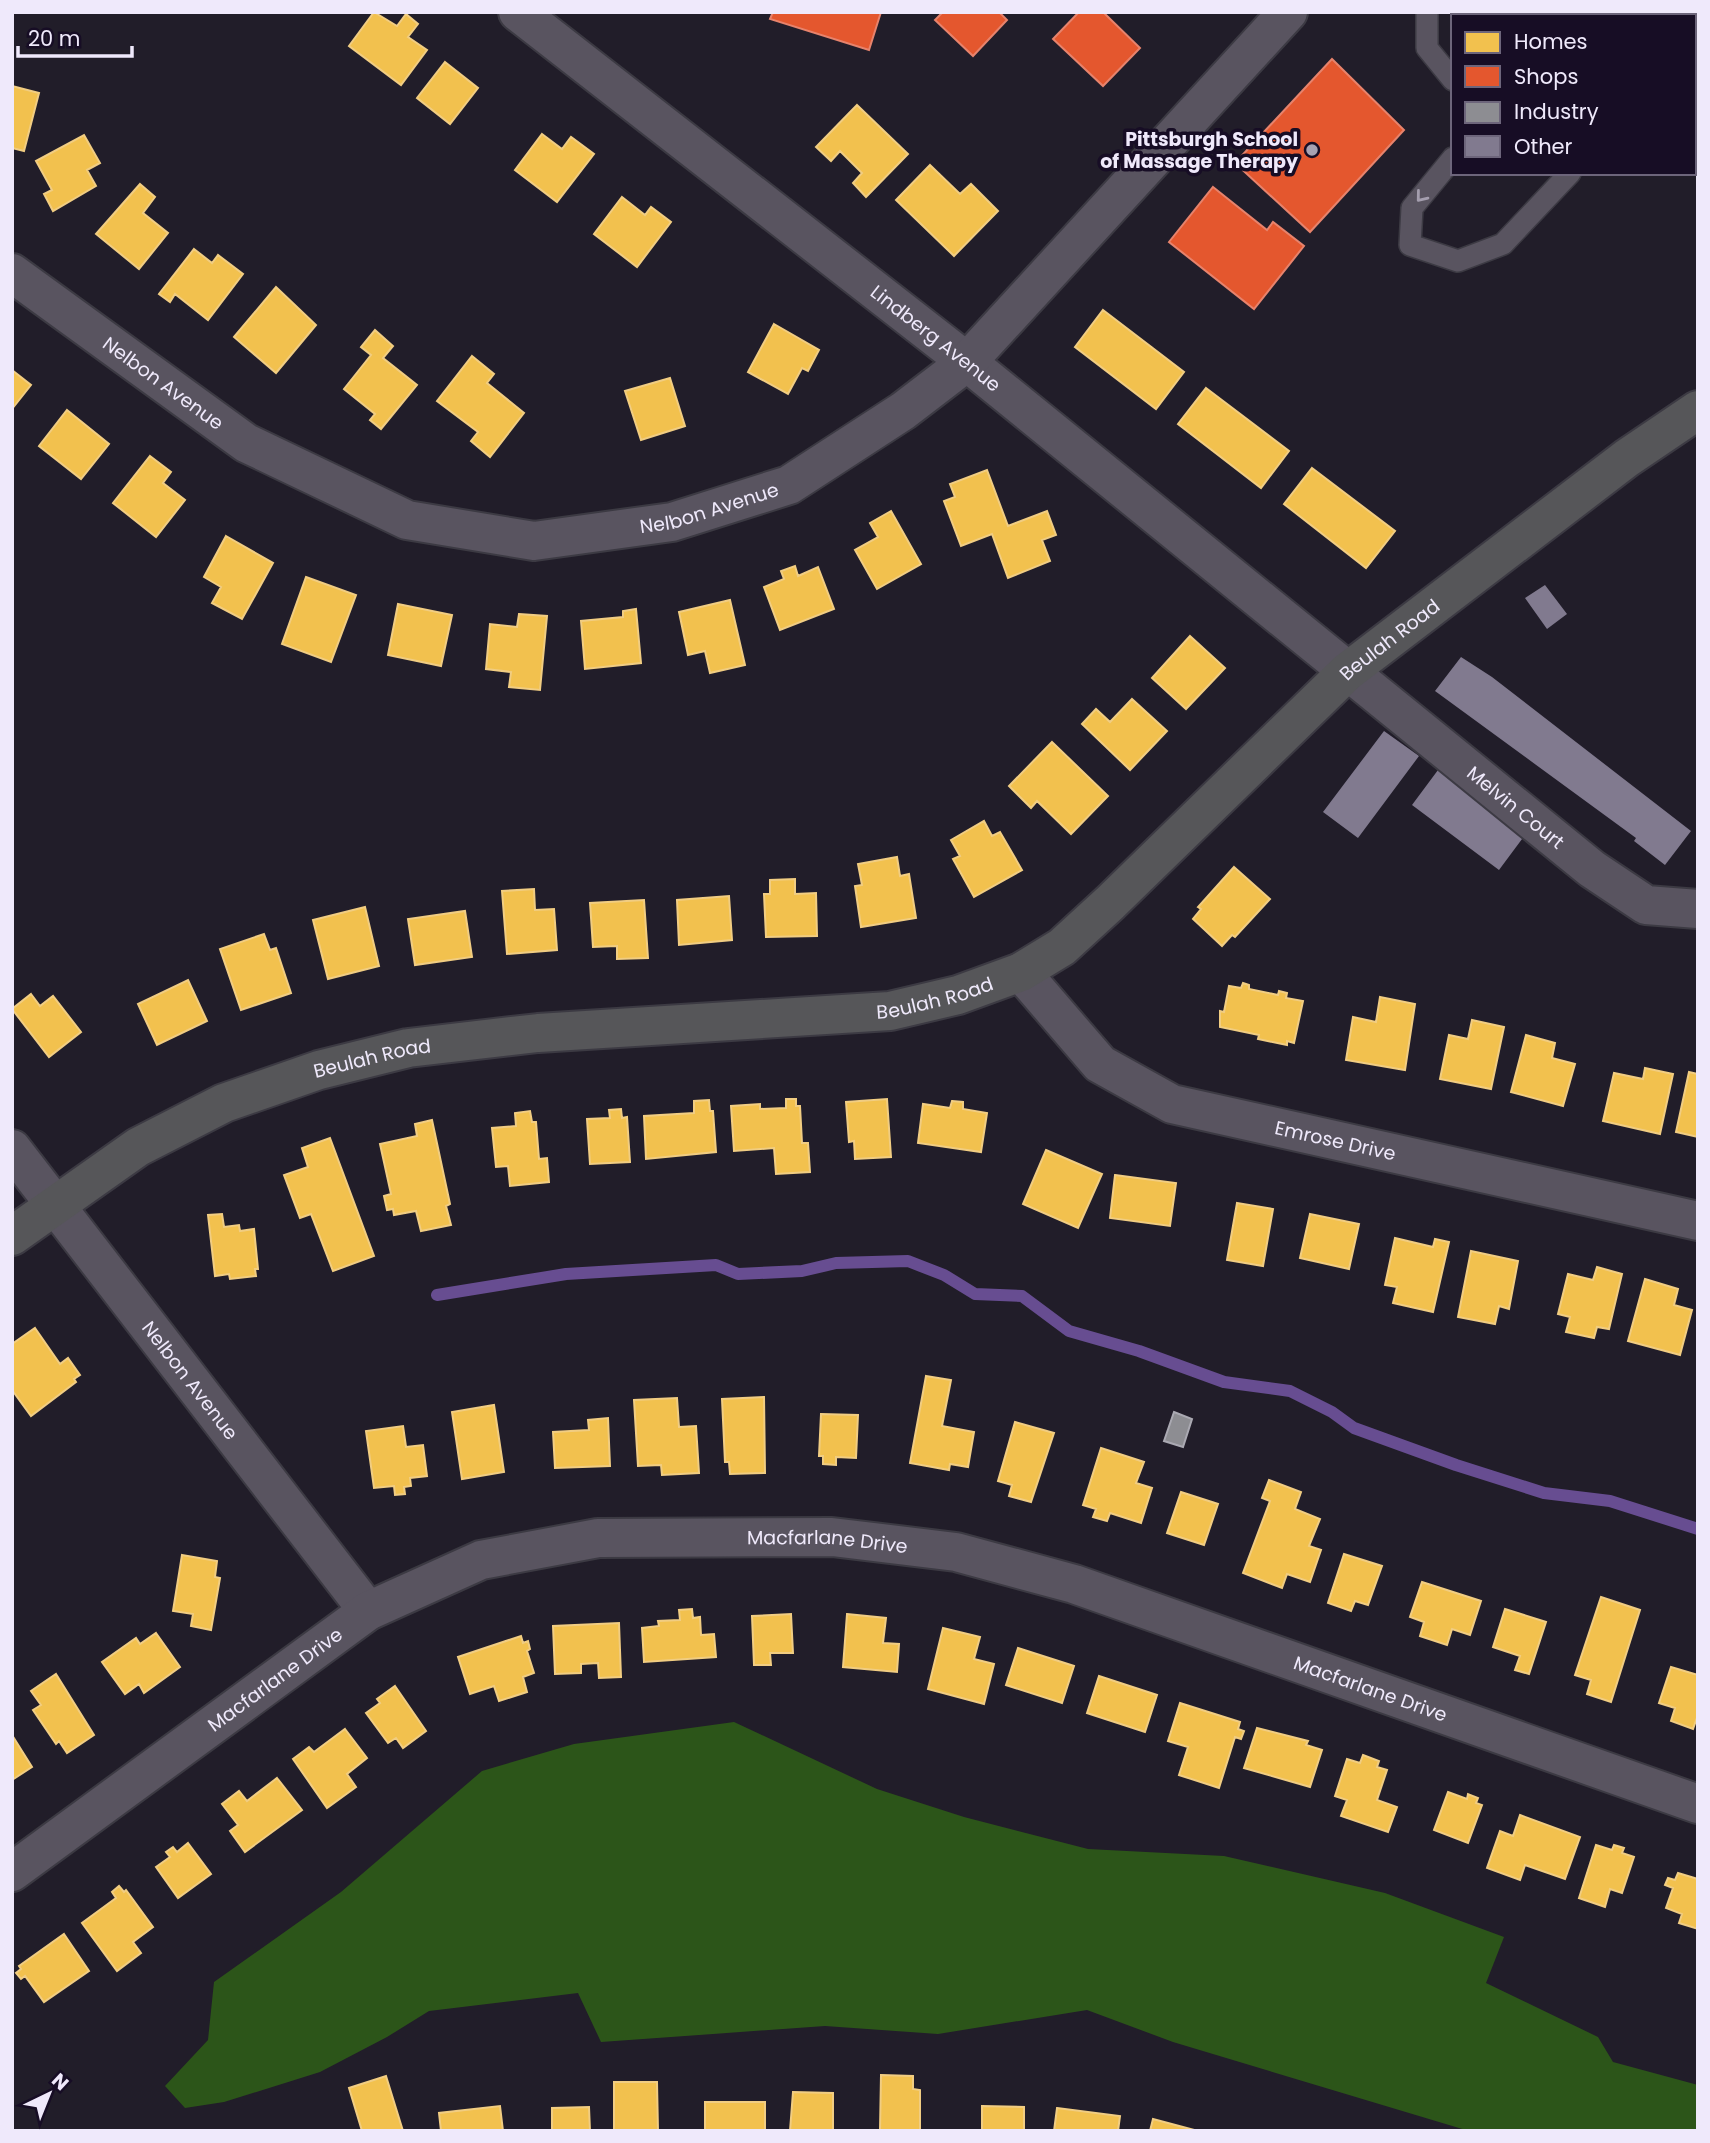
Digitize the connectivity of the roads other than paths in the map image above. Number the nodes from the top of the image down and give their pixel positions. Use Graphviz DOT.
graph roads {
  1 [pos="519,12"];
  2 [pos="1288,12"];
  3 [pos="1427,12"];
  4 [pos="1451,78"];
  5 [pos="1451,160"];
  6 [pos="1568,175"];
  7 [pos="12,274"];
  8 [pos="967,362"];
  9 [pos="1698,410"];
  10 [pos="1347,672"];
  11 [pos="1698,909"];
  12 [pos="1021,972"];
  13 [pos="12,1149"];
  14 [pos="54,1206"];
  15 [pos="1698,1221"];
  16 [pos="12,1236"];
  17 [pos="368,1611"];
  18 [pos="1698,1804"];
  19 [pos="12,1872"];
  1 -- 8 [label="street, Lindberg Avenue"];
  2 -- 8 [label="street, Nelbon Avenue"];
  3 -- 4 [label="lane"];
  5 -- 6 [label="lane, one-way"];
  7 -- 8 [label="street, Nelbon Avenue"];
  8 -- 10 [label="street, Lindberg Avenue"];
  9 -- 10 [label="main road, Beulah Road"];
  10 -- 11 [label="street, Melvin Court"];
  10 -- 12 [label="main road, Beulah Road"];
  12 -- 14 [label="main road, Beulah Road"];
  12 -- 15 [label="street, Emrose Drive"];
  13 -- 14 [label="street, Nelbon Avenue"];
  14 -- 16 [label="main road, Beulah Road"];
  14 -- 17 [label="street, Nelbon Avenue"];
  17 -- 18 [label="street, Macfarlane Drive"];
  17 -- 19 [label="street, Macfarlane Drive"];
}
